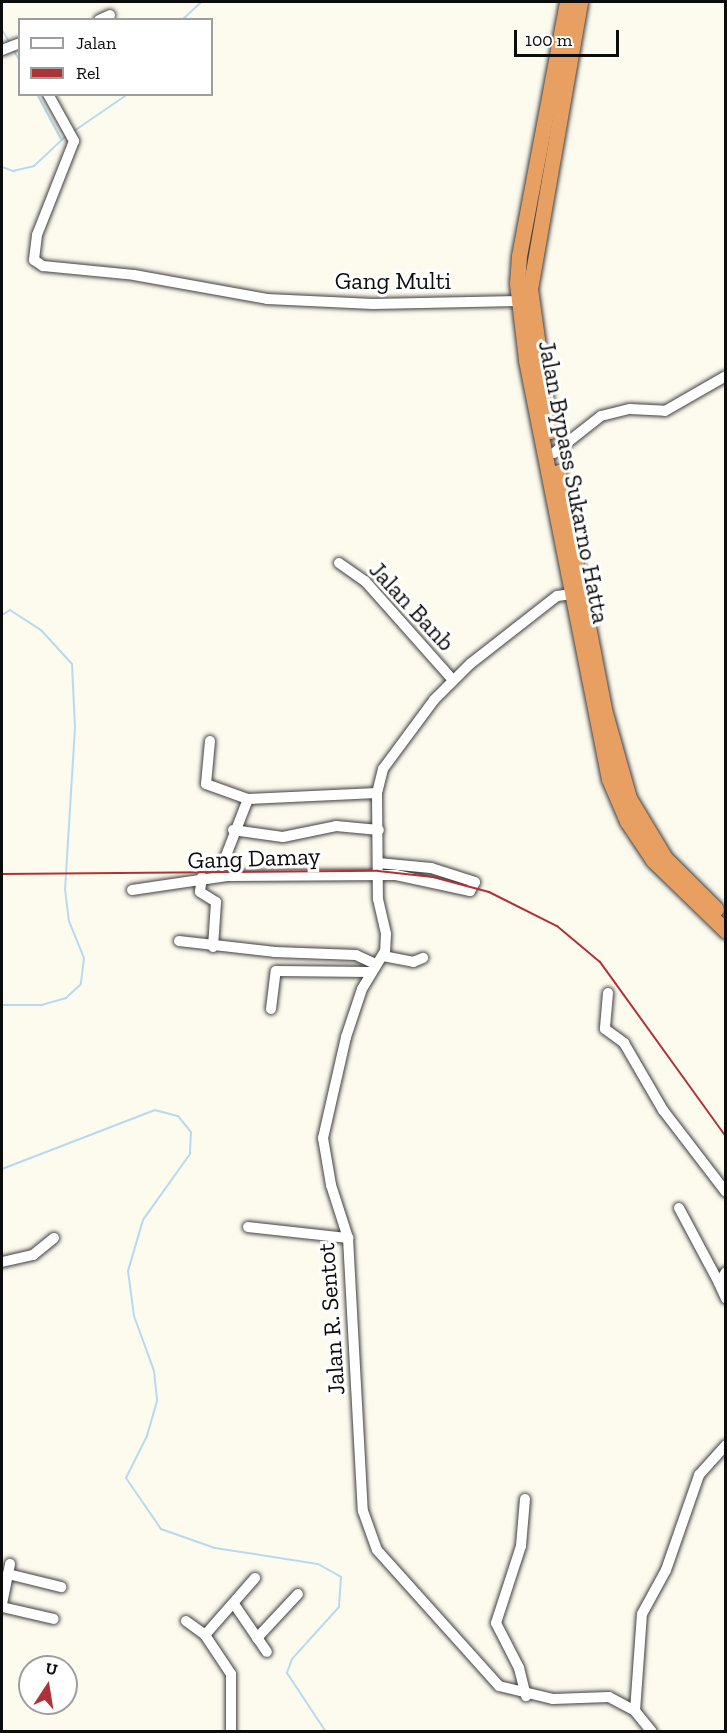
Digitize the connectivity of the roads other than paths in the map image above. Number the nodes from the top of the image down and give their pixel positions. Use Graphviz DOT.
graph roads {
  1 [pos="567,2"];
  2 [pos="580,2"];
  3 [pos="110,15"];
  4 [pos="103,18"];
  5 [pos="49,96"];
  6 [pos="554,102"];
  7 [pos="519,301"];
  8 [pos="726,376"];
  9 [pos="554,453"];
  10 [pos="339,563"];
  11 [pos="576,593"];
  12 [pos="453,680"];
  13 [pos="210,741"];
  14 [pos="377,793"];
  15 [pos="248,799"];
  16 [pos="233,830"];
  17 [pos="379,830"];
  18 [pos="378,863"];
  19 [pos="222,866"];
  20 [pos="378,875"];
  21 [pos="202,877"];
  22 [pos="132,890"];
  23 [pos="726,917"];
  24 [pos="726,931"];
  25 [pos="179,941"];
  26 [pos="213,947"];
  27 [pos="423,958"];
  28 [pos="376,964"];
  29 [pos="608,993"];
  30 [pos="271,1009"];
  31 [pos="726,1192"];
  32 [pos="679,1208"];
  33 [pos="248,1227"];
  34 [pos="54,1238"];
  35 [pos="348,1239"];
  36 [pos="2,1262"];
  37 [pos="726,1272"];
  38 [pos="719,1283"];
  39 [pos="726,1299"];
  40 [pos="726,1445"];
  41 [pos="525,1499"];
  42 [pos="255,1578"];
  43 [pos="61,1587"];
  44 [pos="298,1594"];
  45 [pos="234,1604"];
  46 [pos="2,1605"];
  47 [pos="54,1619"];
  48 [pos="186,1621"];
  49 [pos="205,1635"];
  50 [pos="257,1638"];
  51 [pos="267,1652"];
  52 [pos="526,1696"];
  53 [pos="635,1711"];
  54 [pos="231,1731"];
  55 [pos="652,1731"];
  1 -- 6 [label="highway, Jalan Bypass Sukarno Hatta"];
  2 -- 6 [label="highway, Jalan Bypass Sukarno Hatta"];
  3 -- 4 [label="street"];
  5 -- 7 [label="street, Gang Multi"];
  6 -- 7 [label="highway, Jalan Bypass Sukarno Hatta"];
  6 -- 9 [label="highway, Jalan Bypass Sukarno Hatta"];
  7 -- 11 [label="highway, Jalan Bypass Sukarno Hatta"];
  8 -- 9 [label="street"];
  9 -- 11 [label="highway, Jalan Bypass Sukarno Hatta"];
  10 -- 12 [label="street, Jalan Banb"];
  11 -- 12 [label="street, Jalan R. Sentot"];
  11 -- 23 [label="highway, Jalan Bypass Sukarno Hatta"];
  11 -- 24 [label="highway, Jalan Bypass Sukarno Hatta"];
  12 -- 14 [label="street, Jalan R. Sentot"];
  13 -- 15 [label="street"];
  14 -- 15 [label="street"];
  14 -- 17 [label="street, Jalan R. Sentot"];
  15 -- 16 [label="street"];
  16 -- 17 [label="street"];
  16 -- 19 [label="street"];
  17 -- 18 [label="street, Jalan R. Sentot"];
  18 -- 20 [label="street, Jalan R. Sentot"];
  18 -- 20 [label="street, Gang Damay"];
  20 -- 21 [label="street, Gang Damay"];
  20 -- 28 [label="street, Jalan R. Sentot"];
  21 -- 22 [label="street, Gang Damay"];
  21 -- 26 [label="street"];
  25 -- 26 [label="street"];
  26 -- 28 [label="street"];
  27 -- 28 [label="street"];
  28 -- 30 [label="street"];
  28 -- 35 [label="street, Jalan R. Sentot"];
  29 -- 31 [label="street"];
  32 -- 38 [label="street"];
  33 -- 35 [label="street"];
  34 -- 36 [label="street"];
  35 -- 52 [label="street, Jalan R. Sentot"];
  37 -- 38 [label="street"];
  38 -- 39 [label="street"];
  40 -- 53 [label="street"];
  41 -- 52 [label="street"];
  42 -- 45 [label="street"];
  43 -- 46 [label="street"];
  44 -- 50 [label="street"];
  45 -- 49 [label="street"];
  45 -- 50 [label="street"];
  46 -- 47 [label="street"];
  48 -- 49 [label="street"];
  49 -- 54 [label="street"];
  50 -- 51 [label="street"];
  52 -- 53 [label="street, Jalan R. Sentot"];
  53 -- 55 [label="street, Jalan R. Sentot"];
}
